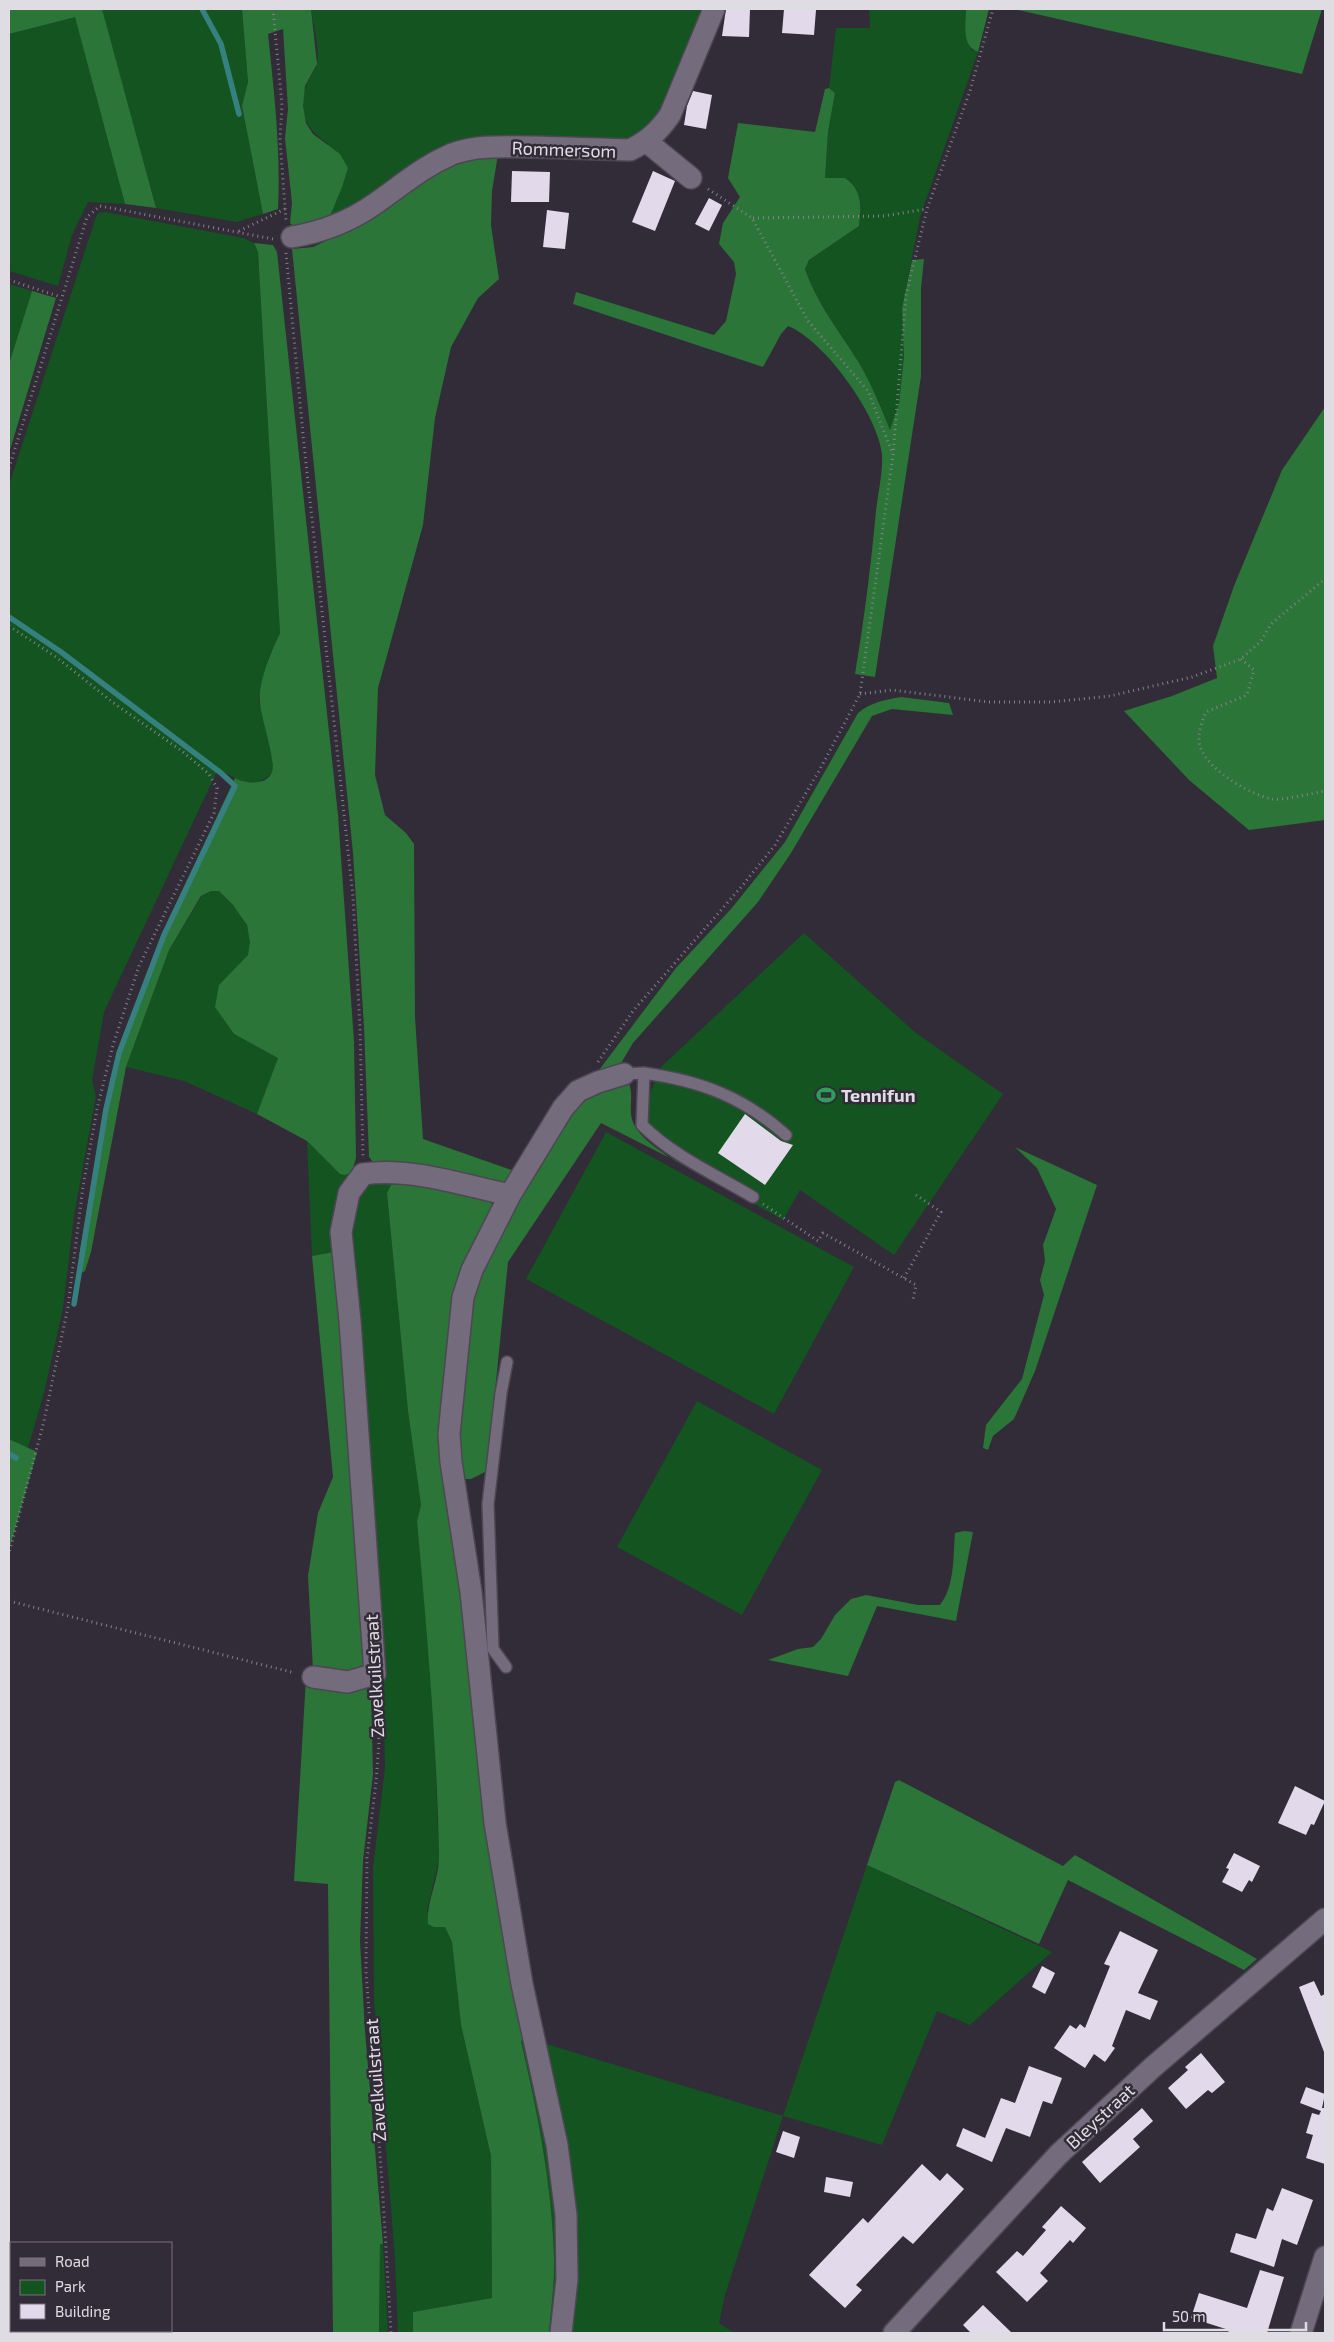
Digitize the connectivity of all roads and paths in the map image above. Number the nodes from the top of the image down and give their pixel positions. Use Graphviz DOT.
graph roads {
  1 [pos="273,9"];
  2 [pos="714,9"];
  3 [pos="993,9"];
  4 [pos="647,142"];
  5 [pos="691,178"];
  6 [pos="287,208"];
  7 [pos="926,209"];
  8 [pos="752,218"];
  9 [pos="238,231"];
  10 [pos="284,238"];
  11 [pos="9,280"];
  12 [pos="61,297"];
  13 [pos="893,455"];
  14 [pos="9,468"];
  15 [pos="1325,579"];
  16 [pos="9,626"];
  17 [pos="1241,659"];
  18 [pos="860,694"];
  19 [pos="1325,792"];
  20 [pos="634,1074"];
  21 [pos="578,1091"];
  22 [pos="786,1135"];
  23 [pos="363,1174"];
  24 [pos="916,1195"];
  25 [pos="510,1196"];
  26 [pos="754,1197"];
  27 [pos="904,1278"];
  28 [pos="912,1300"];
  29 [pos="507,1362"];
  30 [pos="9,1553"];
  31 [pos="9,1601"];
  32 [pos="506,1668"];
  33 [pos="375,1674"];
  34 [pos="313,1677"];
  35 [pos="1325,1920"];
  36 [pos="1325,2257"];
  37 [pos="391,2333"];
  38 [pos="561,2333"];
  39 [pos="894,2333"];
  40 [pos="1301,2333"];
  1 -- 6 [label="path"];
  2 -- 4 [label="street, Rommersom"];
  3 -- 7 [label="path"];
  4 -- 5 [label="street"];
  4 -- 10 [label="street, Rommersom"];
  5 -- 8 [label="path"];
  6 -- 9 [label="path"];
  6 -- 10 [label="path"];
  7 -- 8 [label="path"];
  7 -- 13 [label="path"];
  8 -- 13 [label="path"];
  9 -- 10 [label="path"];
  9 -- 12 [label="path"];
  10 -- 23 [label="path"];
  11 -- 12 [label="path"];
  12 -- 14 [label="path"];
  13 -- 18 [label="path"];
  15 -- 17 [label="path"];
  16 -- 30 [label="path"];
  17 -- 18 [label="path"];
  17 -- 19 [label="path"];
  18 -- 21 [label="path"];
  20 -- 21 [label="street"];
  20 -- 22 [label="lane"];
  20 -- 26 [label="lane"];
  21 -- 25 [label="street"];
  23 -- 25 [label="street"];
  23 -- 33 [label="street, Zavelkuilstraat"];
  24 -- 27 [label="path"];
  25 -- 38 [label="street"];
  26 -- 27 [label="path"];
  27 -- 28 [label="path"];
  29 -- 32 [label="lane"];
  31 -- 34 [label="path"];
  33 -- 34 [label="street"];
  33 -- 37 [label="path, Zavelkuilstraat"];
  35 -- 39 [label="street, Bleystraat"];
  36 -- 40 [label="street"];
}
